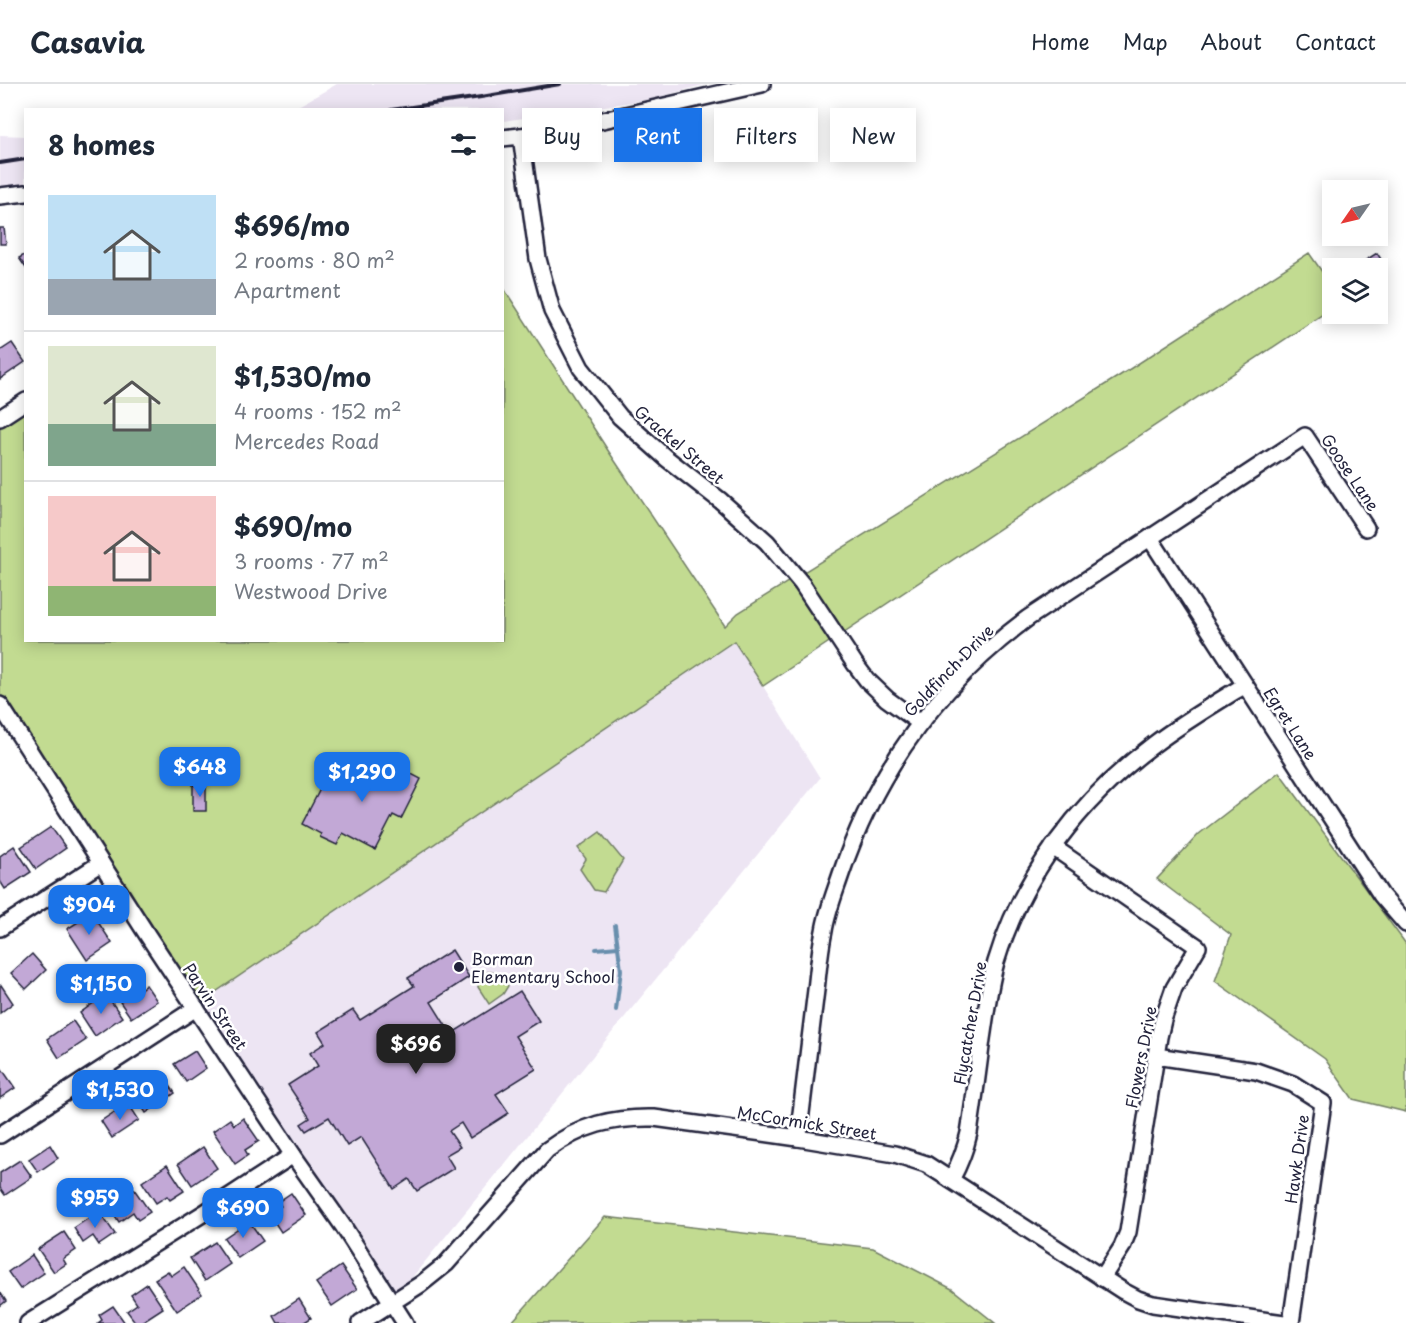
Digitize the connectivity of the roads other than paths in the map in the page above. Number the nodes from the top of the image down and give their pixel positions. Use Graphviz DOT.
graph roads {
  1 [pos="762,84"];
  2 [pos="521,136"];
  3 [pos="504,138"];
  4 [pos="24,193"];
  5 [pos="0,196"];
  6 [pos="24,403"];
  7 [pos="0,418"];
  8 [pos="1305,436"];
  9 [pos="1366,528"];
  10 [pos="1150,538"];
  11 [pos="1245,685"];
  12 [pos="0,705"];
  13 [pos="920,723"];
  14 [pos="1053,847"];
  15 [pos="101,863"];
  16 [pos="1406,924"];
  17 [pos="0,928"];
  18 [pos="196,1008"];
  19 [pos="1156,1056"];
  20 [pos="0,1135"];
  21 [pos="798,1138"];
  22 [pos="293,1155"];
  23 [pos="951,1180"];
  24 [pos="1102,1278"];
  25 [pos="392,1302"];
  26 [pos="28,1323"];
  27 [pos="360,1323"];
  28 [pos="405,1323"];
  29 [pos="1284,1323"];
  30 [pos="1291,1323"];
  1 -- 2 [label="street"];
  2 -- 3 [label="street"];
  2 -- 13 [label="street, Grackel Street"];
  4 -- 5 [label="street"];
  6 -- 7 [label="street"];
  8 -- 9 [label="street, Goose Lane"];
  8 -- 10 [label="street, Goldfinch Drive"];
  10 -- 11 [label="street, Egret Lane"];
  10 -- 13 [label="street, Goldfinch Drive"];
  11 -- 14 [label="street, Flycatcher Drive"];
  11 -- 16 [label="street, Egret Lane"];
  12 -- 15 [label="street, Parvin Street"];
  13 -- 21 [label="street, Goldfinch Drive"];
  14 -- 19 [label="street, Flowers Drive"];
  14 -- 23 [label="street, Flycatcher Drive"];
  15 -- 17 [label="street"];
  15 -- 18 [label="street, Parvin Street"];
  18 -- 20 [label="street"];
  18 -- 22 [label="street, Parvin Street"];
  19 -- 24 [label="street, Flowers Drive"];
  19 -- 30 [label="street, Hawk Drive"];
  21 -- 23 [label="street, McCormick Street"];
  21 -- 25 [label="street, McCormick Street"];
  22 -- 25 [label="street, Parvin Street"];
  22 -- 26 [label="street"];
  23 -- 24 [label="street, McCormick Street"];
  24 -- 29 [label="street, McCormick Street"];
  25 -- 27 [label="street, McCormick Street"];
  25 -- 28 [label="street, Parvin Street"];
}
